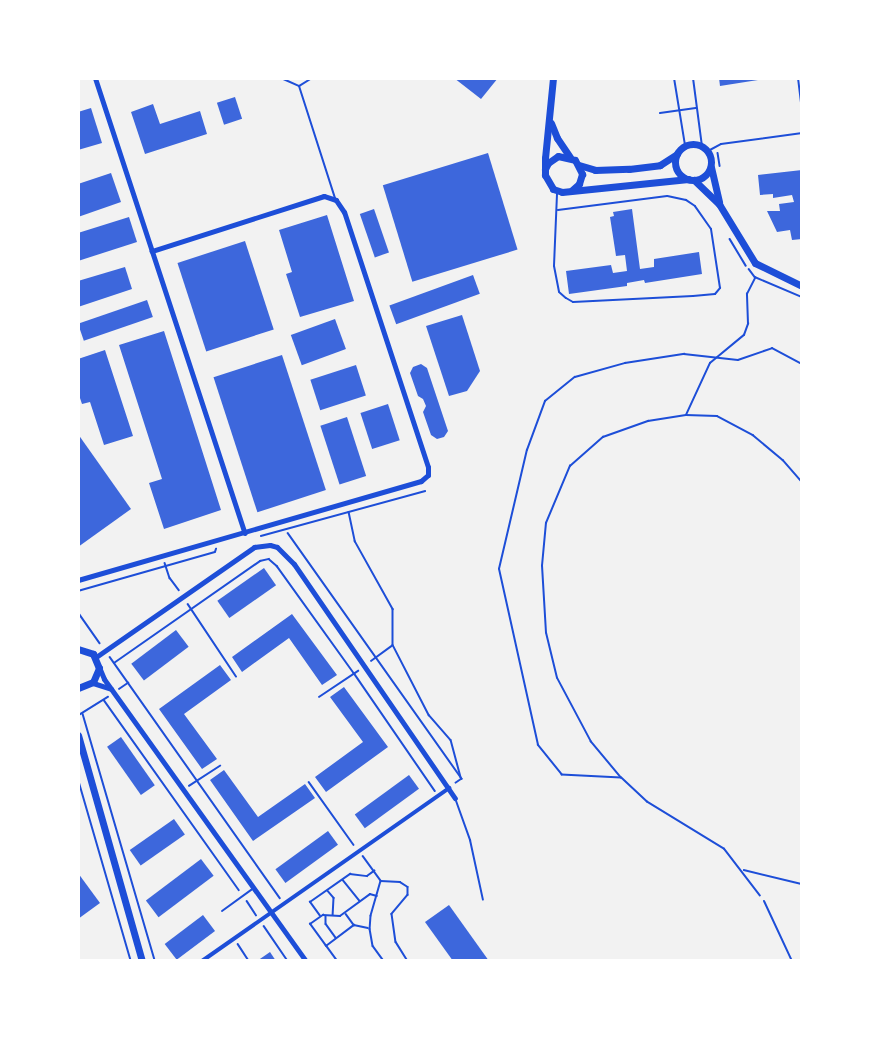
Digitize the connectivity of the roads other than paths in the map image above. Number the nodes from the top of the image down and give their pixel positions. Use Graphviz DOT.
graph roads {
  1 [pos="95,78"];
  2 [pos="281,78"];
  3 [pos="312,78"];
  4 [pos="553,78"];
  5 [pos="674,78"];
  6 [pos="693,78"];
  7 [pos="798,78"];
  8 [pos="299,86"];
  9 [pos="802,106"];
  10 [pos="697,108"];
  11 [pos="679,111"];
  12 [pos="802,111"];
  13 [pos="660,113"];
  14 [pos="550,120"];
  15 [pos="802,133"];
  16 [pos="686,146"];
  17 [pos="702,146"];
  18 [pos="708,151"];
  19 [pos="677,154"];
  20 [pos="570,157"];
  21 [pos="579,165"];
  22 [pos="711,166"];
  23 [pos="545,169"];
  24 [pos="691,179"];
  25 [pos="557,191"];
  26 [pos="568,191"];
  27 [pos="336,200"];
  28 [pos="719,204"];
  29 [pos="558,210"];
  30 [pos="152,251"];
  31 [pos="802,286"];
  32 [pos="245,533"];
  33 [pos="78,580"];
  34 [pos="79,648"];
  35 [pos="96,657"];
  36 [pos="99,667"];
  37 [pos="91,684"];
  38 [pos="78,688"];
  39 [pos="114,692"];
  40 [pos="78,697"];
  41 [pos="78,735"];
  42 [pos="449,788"];
  43 [pos="455,798"];
  44 [pos="254,888"];
  45 [pos="483,900"];
  46 [pos="764,901"];
  47 [pos="222,911"];
  48 [pos="272,912"];
  49 [pos="142,961"];
  50 [pos="202,961"];
  51 [pos="306,961"];
  52 [pos="792,961"];
  1 -- 30 [label="street"];
  2 -- 8 [label="lane"];
  3 -- 8 [label="lane"];
  4 -- 14 [label="street"];
  5 -- 11 [label="lane"];
  6 -- 10 [label="lane"];
  7 -- 9 [label="lane"];
  8 -- 27 [label="lane"];
  9 -- 12 [label="lane"];
  10 -- 11 [label="lane"];
  10 -- 17 [label="lane"];
  11 -- 13 [label="lane"];
  11 -- 16 [label="lane"];
  14 -- 20 [label="street"];
  14 -- 23 [label="street"];
  15 -- 18 [label="lane"];
  16 -- 17 [label="street"];
  16 -- 19 [label="street"];
  17 -- 18 [label="street"];
  18 -- 22 [label="street"];
  19 -- 21 [label="street"];
  19 -- 24 [label="street"];
  20 -- 21 [label="street"];
  20 -- 23 [label="street"];
  21 -- 26 [label="street"];
  22 -- 24 [label="street"];
  22 -- 28 [label="street"];
  23 -- 25 [label="street"];
  24 -- 26 [label="street"];
  24 -- 28 [label="street"];
  25 -- 26 [label="street"];
  25 -- 29 [label="lane"];
  27 -- 30 [label="street"];
  27 -- 32 [label="street"];
  28 -- 31 [label="street"];
  29 -- 29 [label="lane"];
  30 -- 32 [label="street"];
  32 -- 33 [label="street"];
  34 -- 35 [label="street"];
  35 -- 36 [label="street"];
  35 -- 42 [label="street"];
  36 -- 37 [label="street"];
  36 -- 39 [label="street"];
  37 -- 38 [label="street"];
  37 -- 39 [label="street"];
  37 -- 40 [label="street"];
  39 -- 44 [label="street"];
  41 -- 49 [label="street"];
  42 -- 43 [label="street"];
  42 -- 48 [label="street"];
  43 -- 45 [label="lane"];
  44 -- 47 [label="lane"];
  44 -- 48 [label="street"];
  46 -- 52 [label="lane"];
  48 -- 50 [label="street"];
  48 -- 51 [label="street"];
}
